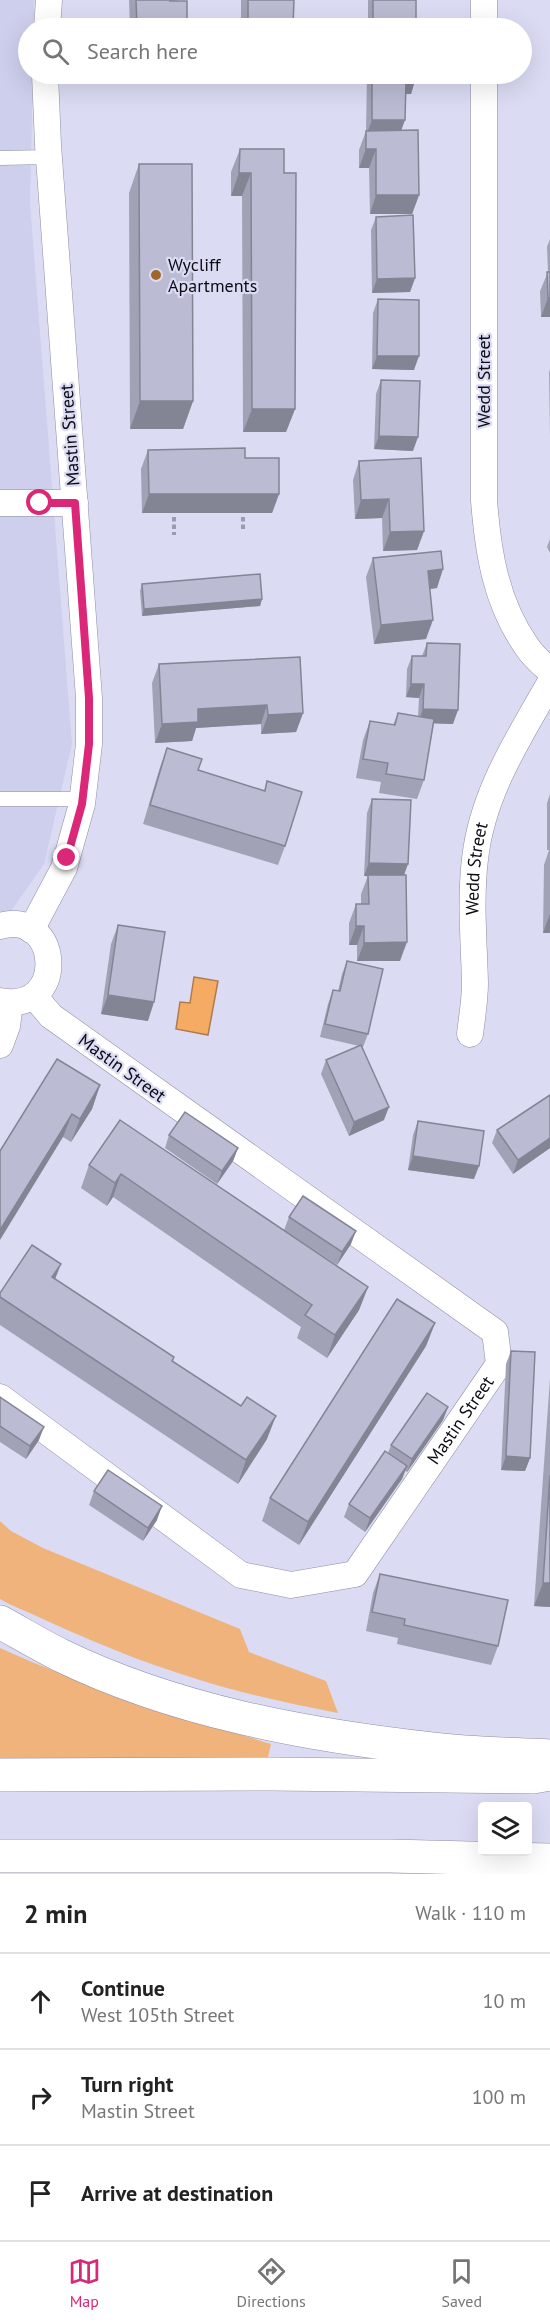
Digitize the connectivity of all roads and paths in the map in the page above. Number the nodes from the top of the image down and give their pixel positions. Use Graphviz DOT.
graph roads {
  1 [pos="49,0"];
  2 [pos="484,0"];
  3 [pos="48,18"];
  4 [pos="484,18"];
  5 [pos="45,84"];
  6 [pos="484,84"];
  7 [pos="49,157"];
  8 [pos="0,158"];
  9 [pos="0,503"];
  10 [pos="75,503"];
  11 [pos="174,517"];
  12 [pos="243,517"];
  13 [pos="243,529"];
  14 [pos="174,535"];
  15 [pos="550,671"];
  16 [pos="550,683"];
  17 [pos="0,799"];
  18 [pos="83,799"];
  19 [pos="0,926"];
  20 [pos="31,930"];
  21 [pos="34,996"];
  22 [pos="5,1002"];
  23 [pos="470,1034"];
  24 [pos="0,1045"];
  25 [pos="0,1397"];
  26 [pos="0,1623"];
  27 [pos="550,1756"];
  28 [pos="550,1774"];
  29 [pos="0,1775"];
  30 [pos="0,1856"];
  31 [pos="550,1860"];
  1 -- 3 [label="street"];
  2 -- 4 [label="street"];
  5 -- 7 [label="street, Mastin Street"];
  6 -- 15 [label="street, Wedd Street"];
  7 -- 8 [label="lane"];
  7 -- 10 [label="street, Mastin Street"];
  9 -- 10 [label="street"];
  10 -- 18 [label="street, Mastin Street"];
  11 -- 14 [label="path"];
  12 -- 13 [label="path"];
  16 -- 23 [label="street, Wedd Street"];
  17 -- 18 [label="lane"];
  18 -- 20 [label="street, Mastin Street"];
  19 -- 20 [label="street"];
  20 -- 21 [label="street"];
  21 -- 22 [label="street"];
  21 -- 25 [label="street, Mastin Street"];
  22 -- 24 [label="street"];
  26 -- 27 [label="highway"];
  28 -- 29 [label="highway"];
  30 -- 31 [label="highway"];
}
